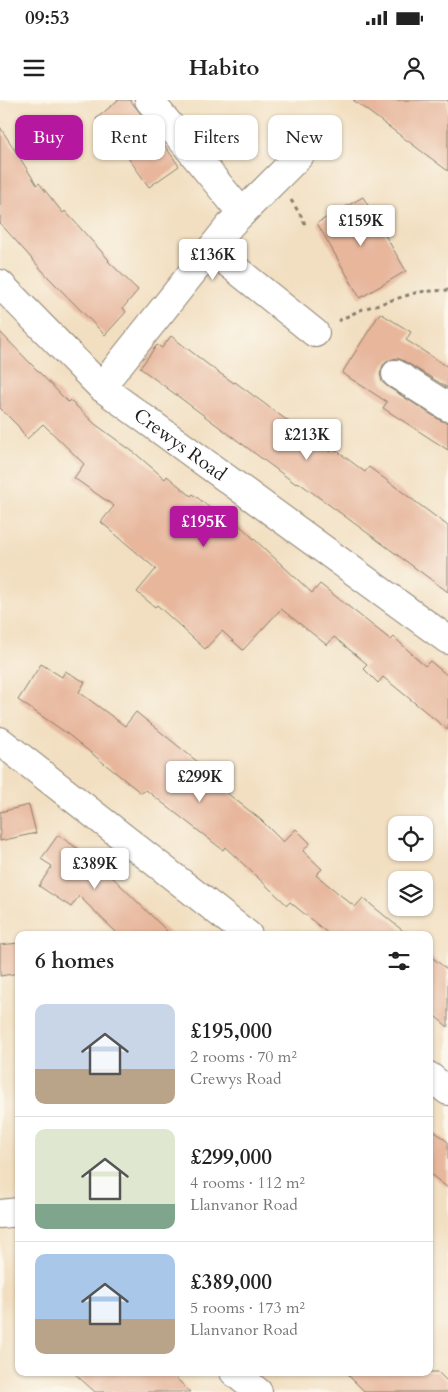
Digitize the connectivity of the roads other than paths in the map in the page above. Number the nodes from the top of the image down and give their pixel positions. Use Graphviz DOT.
graph roads {
  1 [pos="149,100"];
  2 [pos="295,160"];
  3 [pos="242,213"];
  4 [pos="212,247"];
  5 [pos="0,284"];
  6 [pos="315,333"];
  7 [pos="396,374"];
  8 [pos="101,387"];
  9 [pos="448,406"];
  10 [pos="448,640"];
  11 [pos="0,741"];
  12 [pos="243,931"];
  13 [pos="433,1079"];
  14 [pos="448,1091"];
  15 [pos="15,1212"];
  16 [pos="0,1214"];
  17 [pos="239,1376"];
  18 [pos="258,1392"];
  1 -- 3 [label="street"];
  2 -- 3 [label="street"];
  3 -- 4 [label="street"];
  4 -- 6 [label="street"];
  4 -- 8 [label="street"];
  5 -- 8 [label="street, Crewys Road"];
  7 -- 9 [label="street"];
  8 -- 10 [label="street, Crewys Road"];
  11 -- 12 [label="street"];
  13 -- 14 [label="street"];
  15 -- 16 [label="street"];
  17 -- 18 [label="street"];
}
